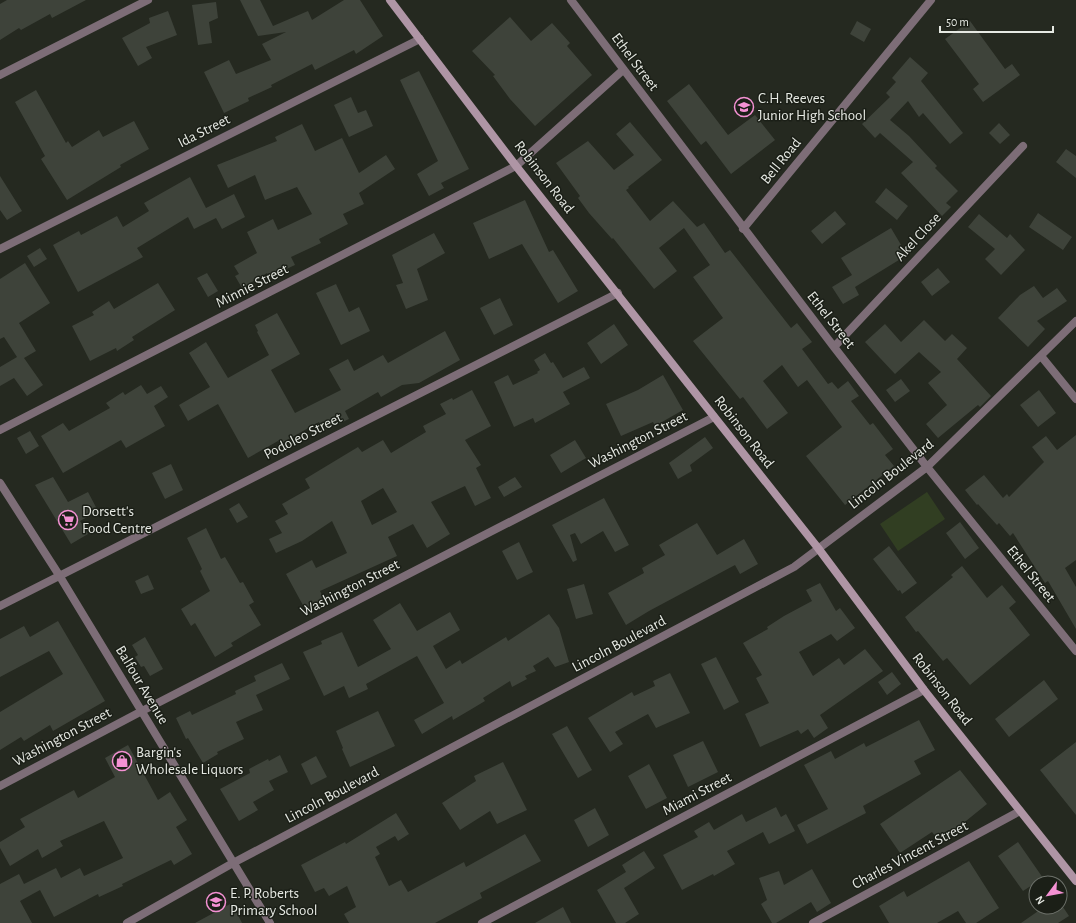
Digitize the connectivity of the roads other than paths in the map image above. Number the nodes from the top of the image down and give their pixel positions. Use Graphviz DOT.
graph roads {
  1 [pos="148,0"];
  2 [pos="390,0"];
  3 [pos="571,0"];
  4 [pos="931,0"];
  5 [pos="420,39"];
  6 [pos="623,70"];
  7 [pos="0,75"];
  8 [pos="1023,146"];
  9 [pos="516,166"];
  10 [pos="743,229"];
  11 [pos="0,249"];
  12 [pos="618,293"];
  13 [pos="1076,321"];
  14 [pos="834,347"];
  15 [pos="1041,356"];
  16 [pos="1076,399"];
  17 [pos="714,417"];
  18 [pos="0,430"];
  19 [pos="927,467"];
  20 [pos="0,483"];
  21 [pos="818,548"];
  22 [pos="59,575"];
  23 [pos="0,606"];
  24 [pos="1076,651"];
  25 [pos="924,690"];
  26 [pos="142,711"];
  27 [pos="0,786"];
  28 [pos="1020,811"];
  29 [pos="233,863"];
  30 [pos="1076,881"];
  31 [pos="127,923"];
  32 [pos="270,923"];
  33 [pos="482,923"];
  34 [pos="813,923"];
  1 -- 7 [label="street"];
  2 -- 5 [label="main road, Robinson Road"];
  3 -- 6 [label="street, Ethel Street"];
  4 -- 10 [label="street, Bell Road"];
  5 -- 9 [label="main road, Robinson Road"];
  5 -- 11 [label="street, Ida Street"];
  6 -- 9 [label="street, Minnie Street"];
  6 -- 10 [label="street, Ethel Street"];
  8 -- 14 [label="street, Akel Close"];
  9 -- 12 [label="main road, Robinson Road"];
  9 -- 18 [label="street, Minnie Street"];
  10 -- 14 [label="street, Ethel Street"];
  12 -- 17 [label="main road, Robinson Road"];
  12 -- 22 [label="street, Podoleo Street"];
  13 -- 15 [label="street, Lincoln Boulevard"];
  14 -- 19 [label="street, Ethel Street"];
  15 -- 16 [label="street"];
  15 -- 19 [label="street, Lincoln Boulevard"];
  17 -- 21 [label="main road, Robinson Road"];
  17 -- 26 [label="street, Washington Street"];
  19 -- 21 [label="street, Lincoln Boulevard"];
  19 -- 24 [label="street, Ethel Street"];
  20 -- 22 [label="street, Balfour Avenue"];
  21 -- 25 [label="main road, Robinson Road"];
  21 -- 29 [label="street, Lincoln Boulevard"];
  22 -- 23 [label="street, Podoleo Street"];
  22 -- 26 [label="street, Balfour Avenue"];
  25 -- 28 [label="main road, Robinson Road"];
  25 -- 33 [label="street, Miami Street"];
  26 -- 27 [label="street, Washington Street"];
  26 -- 29 [label="street, Balfour Avenue"];
  28 -- 30 [label="main road, Robinson Road"];
  28 -- 34 [label="street, Charles Vincent Street"];
  29 -- 31 [label="street, Lincoln Boulevard"];
  29 -- 32 [label="street, Balfour Avenue"];
}
